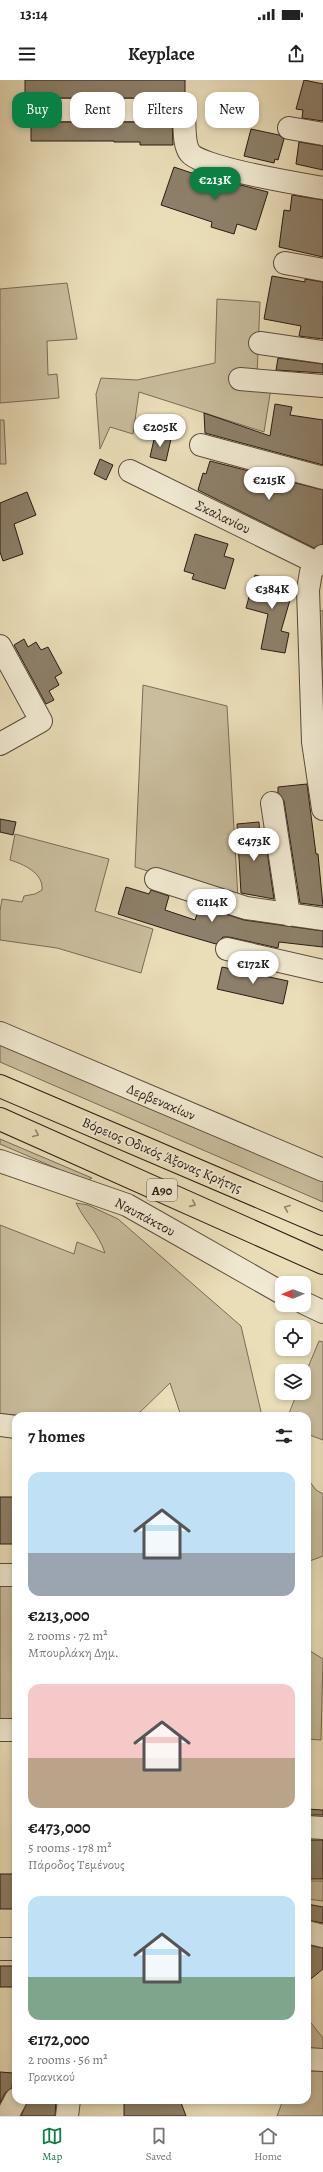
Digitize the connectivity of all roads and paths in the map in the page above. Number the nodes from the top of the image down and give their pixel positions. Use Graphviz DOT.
graph roads {
  1 [pos="62,110"];
  2 [pos="290,128"];
  3 [pos="323,134"];
  4 [pos="323,188"];
  5 [pos="285,263"];
  6 [pos="323,270"];
  7 [pos="260,343"];
  8 [pos="323,352"];
  9 [pos="240,379"];
  10 [pos="323,386"];
  11 [pos="200,445"];
  12 [pos="130,471"];
  13 [pos="323,478"];
  14 [pos="320,559"];
  15 [pos="0,646"];
  16 [pos="0,744"];
  17 [pos="272,803"];
  18 [pos="323,809"];
  19 [pos="156,879"];
  20 [pos="289,915"];
  21 [pos="323,919"];
  22 [pos="227,949"];
  23 [pos="323,970"];
  24 [pos="0,1033"];
  25 [pos="0,1086"];
  26 [pos="0,1119"];
  27 [pos="0,1161"];
  28 [pos="323,1170"];
  29 [pos="323,1224"];
  30 [pos="323,1263"];
  31 [pos="275,1289"];
  32 [pos="311,1306"];
  33 [pos="323,1312"];
  34 [pos="0,1425"];
  35 [pos="12,1426"];
  36 [pos="0,1575"];
  37 [pos="12,1575"];
  38 [pos="0,1730"];
  39 [pos="12,1730"];
  40 [pos="311,1827"];
  41 [pos="323,1828"];
  42 [pos="311,1933"];
  43 [pos="323,1936"];
  44 [pos="0,1949"];
  45 [pos="12,1949"];
  46 [pos="311,2059"];
  47 [pos="323,2060"];
  48 [pos="13,2104"];
  49 [pos="69,2104"];
  50 [pos="7,2116"];
  51 [pos="68,2116"];
  1 -- 4 [label="street"];
  2 -- 3 [label="street"];
  5 -- 6 [label="street"];
  7 -- 8 [label="street"];
  9 -- 10 [label="street"];
  11 -- 13 [label="street"];
  12 -- 14 [label="street, Σκαλανίου"];
  14 -- 18 [label="street"];
  15 -- 16 [label="street"];
  17 -- 20 [label="street"];
  19 -- 20 [label="street"];
  20 -- 21 [label="street"];
  22 -- 23 [label="street"];
  24 -- 28 [label="street, Δερβενακίων"];
  29 -- 25 [label="highway, Βόρειος Οδικός Άξονας Κρήτης / Α90, one-way"];
  26 -- 30 [label="highway, Α90, one-way"];
  27 -- 31 [label="street, Ναυπάκτου"];
  32 -- 33 [label="street"];
  34 -- 35 [label="street"];
  36 -- 37 [label="street"];
  38 -- 39 [label="street"];
  40 -- 41 [label="street"];
  42 -- 43 [label="street"];
  44 -- 45 [label="street"];
  46 -- 47 [label="street"];
  48 -- 50 [label="street"];
  49 -- 51 [label="street"];
}
